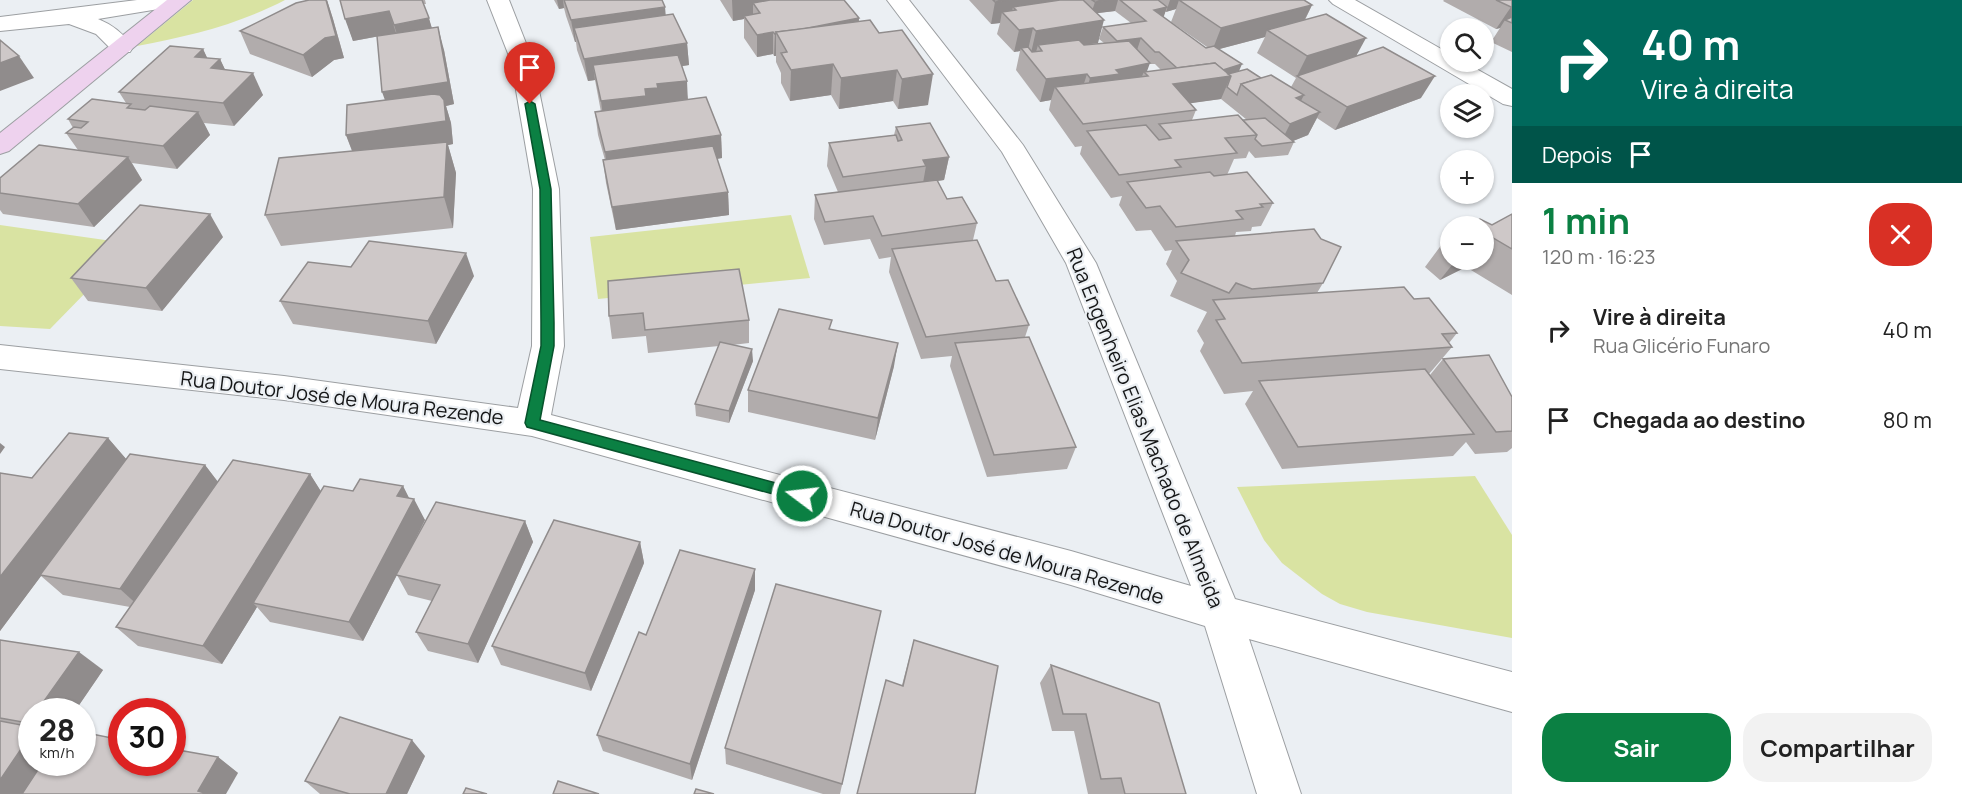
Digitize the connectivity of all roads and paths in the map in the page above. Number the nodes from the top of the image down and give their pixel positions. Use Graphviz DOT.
graph roads {
  1 [pos="178,0"];
  2 [pos="498,0"];
  3 [pos="898,0"];
  4 [pos="1340,0"];
  5 [pos="71,17"];
  6 [pos="0,24"];
  7 [pos="122,47"];
  8 [pos="1512,99"];
  9 [pos="0,146"];
  10 [pos="0,357"];
  11 [pos="532,423"];
  12 [pos="1221,613"];
  13 [pos="1512,692"];
  14 [pos="1279,794"];
  1 -- 5 [label="street"];
  1 -- 7 [label="main road"];
  2 -- 11 [label="street"];
  3 -- 12 [label="street, Rua Engenheiro Elias Machado de Almeida"];
  4 -- 8 [label="street"];
  5 -- 6 [label="street"];
  5 -- 7 [label="street"];
  7 -- 9 [label="main road"];
  10 -- 11 [label="street, Rua Doutor José de Moura Rezende"];
  11 -- 12 [label="street, Rua Doutor José de Moura Rezende"];
  12 -- 13 [label="street, Rua Doutor José de Moura Rezende"];
  12 -- 14 [label="street, Rua Engenheiro Elias Machado de Almeida"];
}
